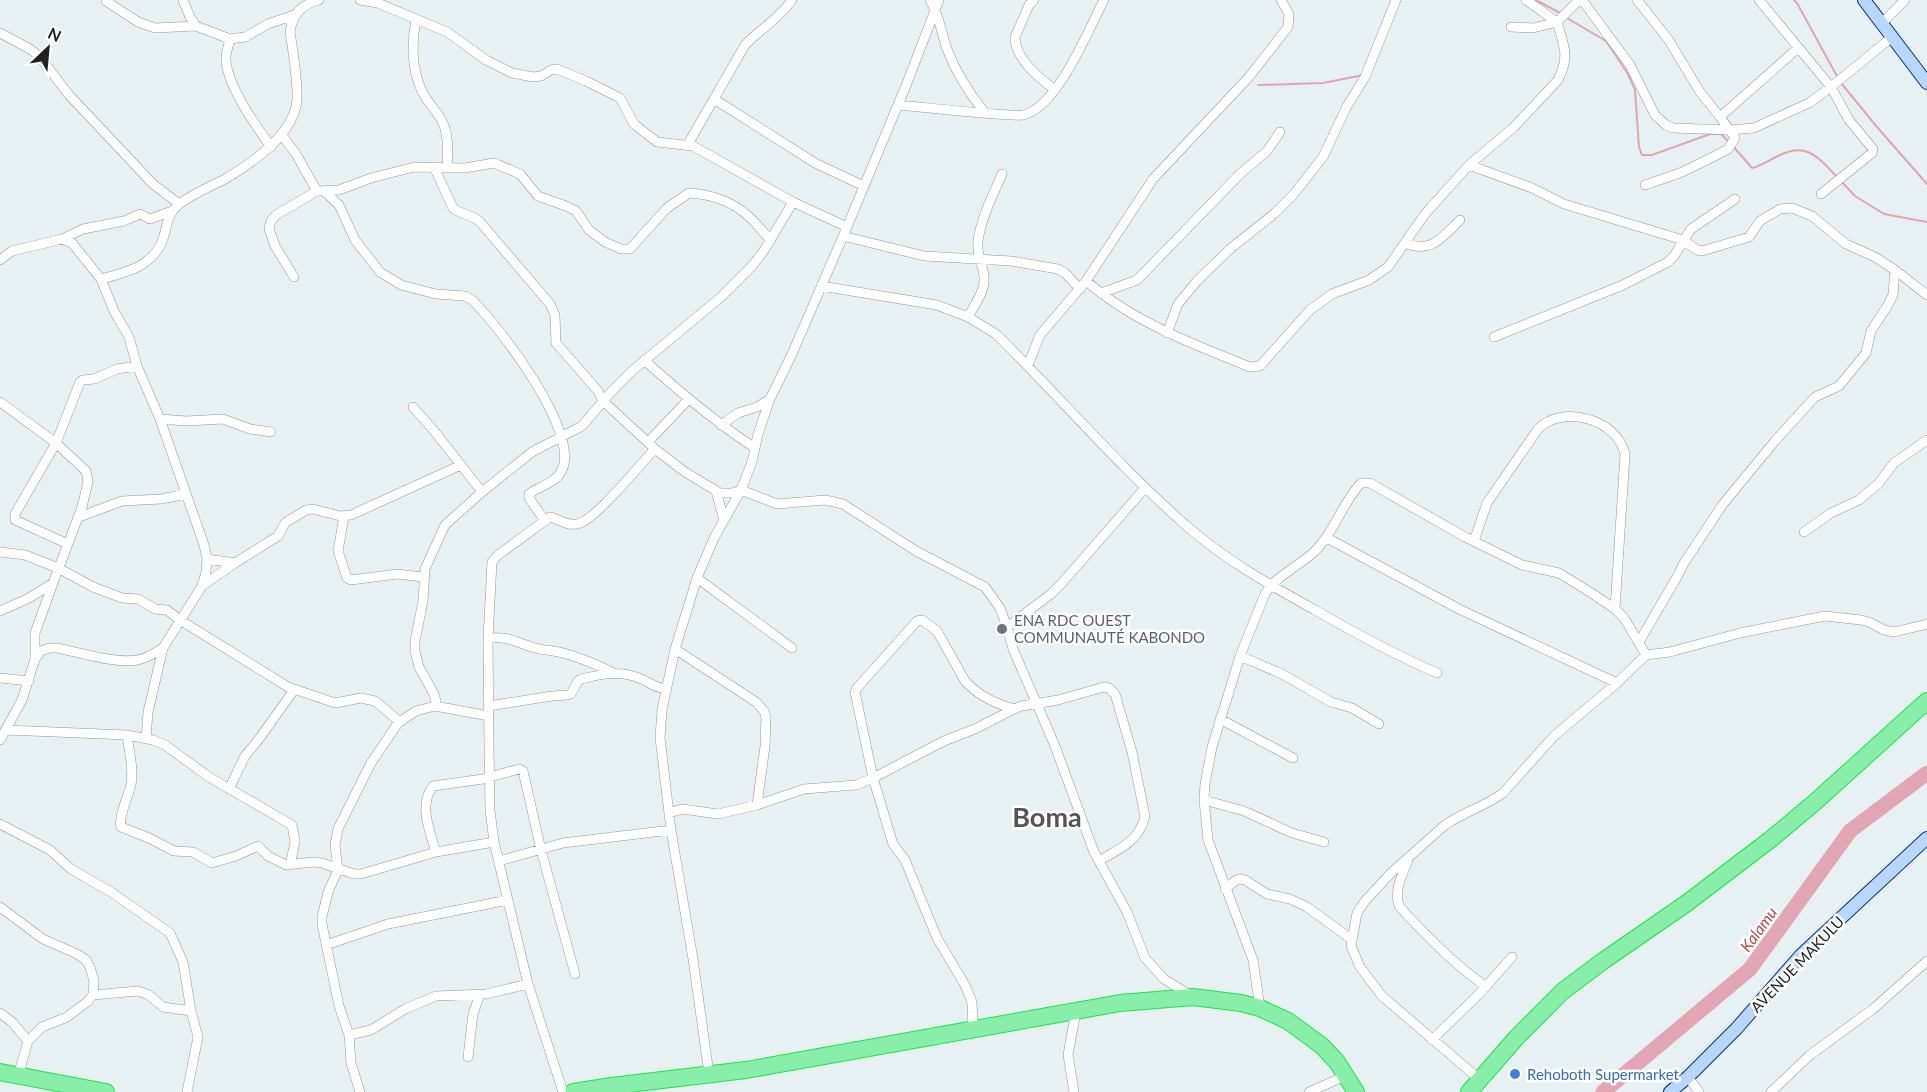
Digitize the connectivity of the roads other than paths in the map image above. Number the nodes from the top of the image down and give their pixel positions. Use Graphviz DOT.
graph roads {
  1 [pos="183,0"];
  2 [pos="319,0"];
  3 [pos="360,0"];
  4 [pos="367,0"];
  5 [pos="792,0"];
  6 [pos="1034,0"];
  7 [pos="1104,0"];
  8 [pos="1281,0"];
  9 [pos="1396,0"];
  10 [pos="1526,0"];
  11 [pos="1581,0"];
  12 [pos="1637,0"];
  13 [pos="1759,0"];
  14 [pos="1864,0"];
  15 [pos="1905,0"];
  16 [pos="106,1"];
  17 [pos="934,3"];
  18 [pos="297,14"];
  19 [pos="1561,18"];
  20 [pos="416,20"];
  21 [pos="1882,23"];
  22 [pos="196,26"];
  23 [pos="1511,27"];
  24 [pos="0,33"];
  25 [pos="1892,37"];
  26 [pos="231,39"];
  27 [pos="1798,48"];
  28 [pos="1927,83"];
  29 [pos="1833,86"];
  30 [pos="1055,90"];
  31 [pos="714,99"];
  32 [pos="898,105"];
  33 [pos="985,113"];
  34 [pos="1720,117"];
  35 [pos="1729,129"];
  36 [pos="1280,132"];
  37 [pos="281,134"];
  38 [pos="688,144"];
  39 [pos="271,147"];
  40 [pos="1469,165"];
  41 [pos="434,167"];
  42 [pos="447,167"];
  43 [pos="1002,174"];
  44 [pos="1646,185"];
  45 [pos="864,186"];
  46 [pos="321,191"];
  47 [pos="1821,194"];
  48 [pos="1735,199"];
  49 [pos="793,202"];
  50 [pos="176,208"];
  51 [pos="1460,220"];
  52 [pos="845,231"];
  53 [pos="63,239"];
  54 [pos="771,240"];
  55 [pos="1683,240"];
  56 [pos="1405,243"];
  57 [pos="0,260"];
  58 [pos="978,260"];
  59 [pos="1895,270"];
  60 [pos="294,277"];
  61 [pos="100,279"];
  62 [pos="1083,285"];
  63 [pos="821,286"];
  64 [pos="1101,293"];
  65 [pos="1927,294"];
  66 [pos="968,316"];
  67 [pos="1167,333"];
  68 [pos="1494,337"];
  69 [pos="644,360"];
  70 [pos="1028,365"];
  71 [pos="137,366"];
  72 [pos="689,399"];
  73 [pos="770,399"];
  74 [pos="603,401"];
  75 [pos="0,402"];
  76 [pos="413,407"];
  77 [pos="160,419"];
  78 [pos="721,425"];
  79 [pos="271,432"];
  80 [pos="562,436"];
  81 [pos="1927,440"];
  82 [pos="56,443"];
  83 [pos="651,446"];
  84 [pos="755,448"];
  85 [pos="461,465"];
  86 [pos="1145,488"];
  87 [pos="741,490"];
  88 [pos="716,491"];
  89 [pos="482,492"];
  90 [pos="186,494"];
  91 [pos="344,516"];
  92 [pos="79,517"];
  93 [pos="724,520"];
  94 [pos="545,521"];
  95 [pos="1804,532"];
  96 [pos="1327,538"];
  97 [pos="1474,541"];
  98 [pos="68,544"];
  99 [pos="0,552"];
  100 [pos="207,559"];
  101 [pos="235,562"];
  102 [pos="58,568"];
  103 [pos="423,577"];
  104 [pos="697,578"];
  105 [pos="53,583"];
  106 [pos="1270,585"];
  107 [pos="202,586"];
  108 [pos="1615,609"];
  109 [pos="0,611"];
  110 [pos="180,620"];
  111 [pos="1927,624"];
  112 [pos="1007,627"];
  113 [pos="488,639"];
  114 [pos="1639,642"];
  115 [pos="163,648"];
  116 [pos="792,648"];
  117 [pos="675,649"];
  118 [pos="1646,655"];
  119 [pos="1240,656"];
  120 [pos="34,659"];
  121 [pos="612,672"];
  122 [pos="1437,673"];
  123 [pos="0,678"];
  124 [pos="29,681"];
  125 [pos="1617,683"];
  126 [pos="666,689"];
  127 [pos="294,690"];
  128 [pos="1927,701"];
  129 [pos="1037,705"];
  130 [pos="435,706"];
  131 [pos="1014,709"];
  132 [pos="489,711"];
  133 [pos="1220,719"];
  134 [pos="400,722"];
  135 [pos="1379,724"];
  136 [pos="6,730"];
  137 [pos="127,735"];
  138 [pos="146,739"];
  139 [pos="0,740"];
  140 [pos="1293,758"];
  141 [pos="491,777"];
  142 [pos="873,778"];
  143 [pos="230,789"];
  144 [pos="1204,800"];
  145 [pos="757,805"];
  146 [pos="669,813"];
  147 [pos="0,825"];
  148 [pos="671,830"];
  149 [pos="1927,838"];
  150 [pos="494,842"];
  151 [pos="1324,842"];
  152 [pos="541,850"];
  153 [pos="436,852"];
  154 [pos="1409,857"];
  155 [pos="499,861"];
  156 [pos="1099,861"];
  157 [pos="290,865"];
  158 [pos="338,870"];
  159 [pos="1225,889"];
  160 [pos="508,900"];
  161 [pos="0,907"];
  162 [pos="1351,939"];
  163 [pos="326,945"];
  164 [pos="1512,957"];
  165 [pos="1927,961"];
  166 [pos="575,974"];
  167 [pos="1164,979"];
  168 [pos="528,984"];
  169 [pos="1485,986"];
  170 [pos="480,994"];
  171 [pos="93,995"];
  172 [pos="1193,997"];
  173 [pos="1162,999"];
  174 [pos="1260,1008"];
  175 [pos="191,1011"];
  176 [pos="1076,1011"];
  177 [pos="0,1013"];
  178 [pos="973,1030"];
  179 [pos="349,1035"];
  180 [pos="1432,1040"];
  181 [pos="28,1041"];
  182 [pos="468,1057"];
  183 [pos="0,1072"];
  184 [pos="709,1074"];
  185 [pos="1347,1075"];
  186 [pos="18,1076"];
  187 [pos="1688,1077"];
  188 [pos="1474,1086"];
  189 [pos="106,1092"];
  190 [pos="187,1092"];
  191 [pos="360,1092"];
  192 [pos="563,1092"];
  193 [pos="573,1092"];
  194 [pos="1074,1092"];
  195 [pos="1309,1092"];
  196 [pos="1356,1092"];
  197 [pos="1670,1092"];
  198 [pos="1699,1092"];
  199 [pos="1771,1092"];
  1 -- 22 [label="street"];
  2 -- 18 [label="street"];
  3 -- 4 [label="street"];
  4 -- 20 [label="street"];
  5 -- 31 [label="street"];
  6 -- 30 [label="street"];
  7 -- 30 [label="street"];
  8 -- 62 [label="street"];
  9 -- 67 [label="street"];
  10 -- 19 [label="street"];
  11 -- 19 [label="street"];
  11 -- 35 [label="street"];
  12 -- 34 [label="street"];
  13 -- 27 [label="street"];
  14 -- 21 [label="main road"];
  15 -- 21 [label="street"];
  16 -- 22 [label="street"];
  17 -- 32 [label="street"];
  17 -- 33 [label="street"];
  18 -- 26 [label="street"];
  18 -- 37 [label="street"];
  19 -- 23 [label="street"];
  19 -- 40 [label="street"];
  20 -- 38 [label="street"];
  20 -- 42 [label="street"];
  21 -- 25 [label="main road"];
  22 -- 26 [label="street"];
  24 -- 50 [label="street"];
  25 -- 28 [label="main road"];
  25 -- 29 [label="street"];
  26 -- 39 [label="street"];
  27 -- 29 [label="street"];
  27 -- 34 [label="street"];
  29 -- 35 [label="street"];
  29 -- 47 [label="street"];
  30 -- 33 [label="street"];
  31 -- 38 [label="street"];
  31 -- 45 [label="street"];
  32 -- 33 [label="street"];
  32 -- 45 [label="street"];
  34 -- 35 [label="street"];
  35 -- 44 [label="street"];
  36 -- 64 [label="street"];
  37 -- 39 [label="street"];
  37 -- 46 [label="street"];
  38 -- 49 [label="street"];
  39 -- 50 [label="street"];
  40 -- 55 [label="street"];
  40 -- 56 [label="street"];
  41 -- 42 [label="street"];
  41 -- 46 [label="street"];
  41 -- 74 [label="street"];
  42 -- 54 [label="street"];
  43 -- 58 [label="street"];
  45 -- 52 [label="street"];
  46 -- 60 [label="street"];
  46 -- 80 [label="street"];
  48 -- 55 [label="street"];
  49 -- 52 [label="street"];
  49 -- 54 [label="street"];
  50 -- 53 [label="street"];
  50 -- 61 [label="street"];
  51 -- 56 [label="street"];
  52 -- 58 [label="street"];
  52 -- 63 [label="street"];
  53 -- 57 [label="street"];
  53 -- 61 [label="street"];
  54 -- 69 [label="street"];
  55 -- 59 [label="street"];
  55 -- 68 [label="street"];
  56 -- 67 [label="street"];
  58 -- 62 [label="street"];
  58 -- 66 [label="street"];
  59 -- 65 [label="street"];
  59 -- 114 [label="street"];
  61 -- 71 [label="street"];
  62 -- 64 [label="street"];
  62 -- 70 [label="street"];
  63 -- 66 [label="street"];
  63 -- 73 [label="street"];
  64 -- 67 [label="street"];
  66 -- 70 [label="street"];
  69 -- 72 [label="street"];
  69 -- 74 [label="street"];
  70 -- 86 [label="street"];
  71 -- 77 [label="street"];
  71 -- 82 [label="street"];
  72 -- 78 [label="street"];
  72 -- 83 [label="street"];
  73 -- 78 [label="street"];
  73 -- 84 [label="street"];
  74 -- 80 [label="street"];
  74 -- 83 [label="street"];
  75 -- 82 [label="street"];
  76 -- 85 [label="street"];
  77 -- 79 [label="street"];
  77 -- 90 [label="street"];
  78 -- 84 [label="street"];
  80 -- 89 [label="street"];
  80 -- 94 [label="street"];
  81 -- 95 [label="street"];
  82 -- 92 [label="street"];
  82 -- 98 [label="street"];
  83 -- 88 [label="street"];
  83 -- 94 [label="street"];
  84 -- 87 [label="street"];
  85 -- 89 [label="street"];
  85 -- 91 [label="street"];
  86 -- 106 [label="street"];
  86 -- 112 [label="street"];
  87 -- 88 [label="street"];
  87 -- 93 [label="street"];
  87 -- 112 [label="street"];
  88 -- 93 [label="street"];
  89 -- 103 [label="street"];
  90 -- 92 [label="street"];
  90 -- 100 [label="street"];
  91 -- 101 [label="street"];
  91 -- 103 [label="street"];
  92 -- 98 [label="street"];
  93 -- 104 [label="street"];
  94 -- 113 [label="street"];
  96 -- 97 [label="street"];
  96 -- 106 [label="street"];
  96 -- 125 [label="street"];
  97 -- 108 [label="street"];
  97 -- 108 [label="street"];
  98 -- 102 [label="street"];
  99 -- 102 [label="street"];
  100 -- 101 [label="street"];
  100 -- 107 [label="street"];
  101 -- 107 [label="street"];
  102 -- 105 [label="street"];
  102 -- 110 [label="street"];
  103 -- 130 [label="street"];
  104 -- 116 [label="street"];
  104 -- 117 [label="street"];
  105 -- 109 [label="street"];
  105 -- 120 [label="street"];
  106 -- 119 [label="street"];
  106 -- 122 [label="street"];
  107 -- 110 [label="street"];
  108 -- 114 [label="street"];
  110 -- 115 [label="street"];
  110 -- 127 [label="street"];
  111 -- 118 [label="street"];
  112 -- 129 [label="street"];
  113 -- 121 [label="street"];
  113 -- 132 [label="street"];
  114 -- 118 [label="street"];
  115 -- 120 [label="street"];
  115 -- 138 [label="street"];
  117 -- 126 [label="street"];
  117 -- 145 [label="street"];
  118 -- 125 [label="street"];
  119 -- 133 [label="street"];
  119 -- 135 [label="street"];
  120 -- 124 [label="street"];
  121 -- 126 [label="street"];
  121 -- 132 [label="street"];
  123 -- 124 [label="street"];
  124 -- 136 [label="street"];
  125 -- 154 [label="street"];
  126 -- 146 [label="street"];
  127 -- 134 [label="street"];
  127 -- 143 [label="street"];
  128 -- 188 [label="highway"];
  129 -- 131 [label="street"];
  129 -- 156 [label="street"];
  129 -- 156 [label="street"];
  130 -- 132 [label="street"];
  130 -- 134 [label="street"];
  131 -- 142 [label="street"];
  131 -- 142 [label="street"];
  132 -- 141 [label="street"];
  133 -- 140 [label="street"];
  133 -- 144 [label="street"];
  134 -- 158 [label="street"];
  136 -- 137 [label="street"];
  136 -- 139 [label="street"];
  137 -- 138 [label="street"];
  137 -- 157 [label="street"];
  138 -- 143 [label="street"];
  141 -- 150 [label="street"];
  141 -- 152 [label="street"];
  141 -- 153 [label="street"];
  142 -- 145 [label="street"];
  142 -- 178 [label="street"];
  143 -- 157 [label="street"];
  144 -- 151 [label="street"];
  144 -- 159 [label="street"];
  145 -- 146 [label="street"];
  146 -- 148 [label="street"];
  147 -- 175 [label="street"];
  148 -- 152 [label="street"];
  148 -- 184 [label="street"];
  149 -- 187 [label="main road, AVENUE MAKULU"];
  150 -- 153 [label="street"];
  150 -- 155 [label="street"];
  152 -- 155 [label="street"];
  152 -- 166 [label="street"];
  153 -- 158 [label="street"];
  154 -- 162 [label="street"];
  154 -- 169 [label="street"];
  155 -- 160 [label="street"];
  156 -- 167 [label="street"];
  157 -- 158 [label="street"];
  158 -- 163 [label="street"];
  159 -- 162 [label="street"];
  159 -- 174 [label="street"];
  160 -- 163 [label="street"];
  160 -- 168 [label="street"];
  161 -- 171 [label="street"];
  162 -- 180 [label="street"];
  163 -- 179 [label="street"];
  164 -- 169 [label="street"];
  165 -- 199 [label="street"];
  167 -- 172 [label="street"];
  167 -- 173 [label="street"];
  168 -- 170 [label="street"];
  168 -- 192 [label="street"];
  169 -- 180 [label="street"];
  170 -- 179 [label="street"];
  170 -- 182 [label="street"];
  171 -- 175 [label="street"];
  171 -- 181 [label="street"];
  172 -- 173 [label="highway"];
  172 -- 174 [label="highway"];
  173 -- 176 [label="highway"];
  174 -- 185 [label="highway"];
  175 -- 190 [label="street"];
  176 -- 178 [label="highway"];
  176 -- 194 [label="street"];
  177 -- 181 [label="street"];
  178 -- 184 [label="highway"];
  179 -- 191 [label="street"];
  180 -- 188 [label="street"];
  181 -- 186 [label="street"];
  183 -- 186 [label="highway"];
  184 -- 193 [label="highway"];
  185 -- 195 [label="street"];
  185 -- 196 [label="highway"];
  186 -- 189 [label="highway"];
  187 -- 197 [label="main road, AVENUE MAKULU"];
  187 -- 198 [label="street"];
}
